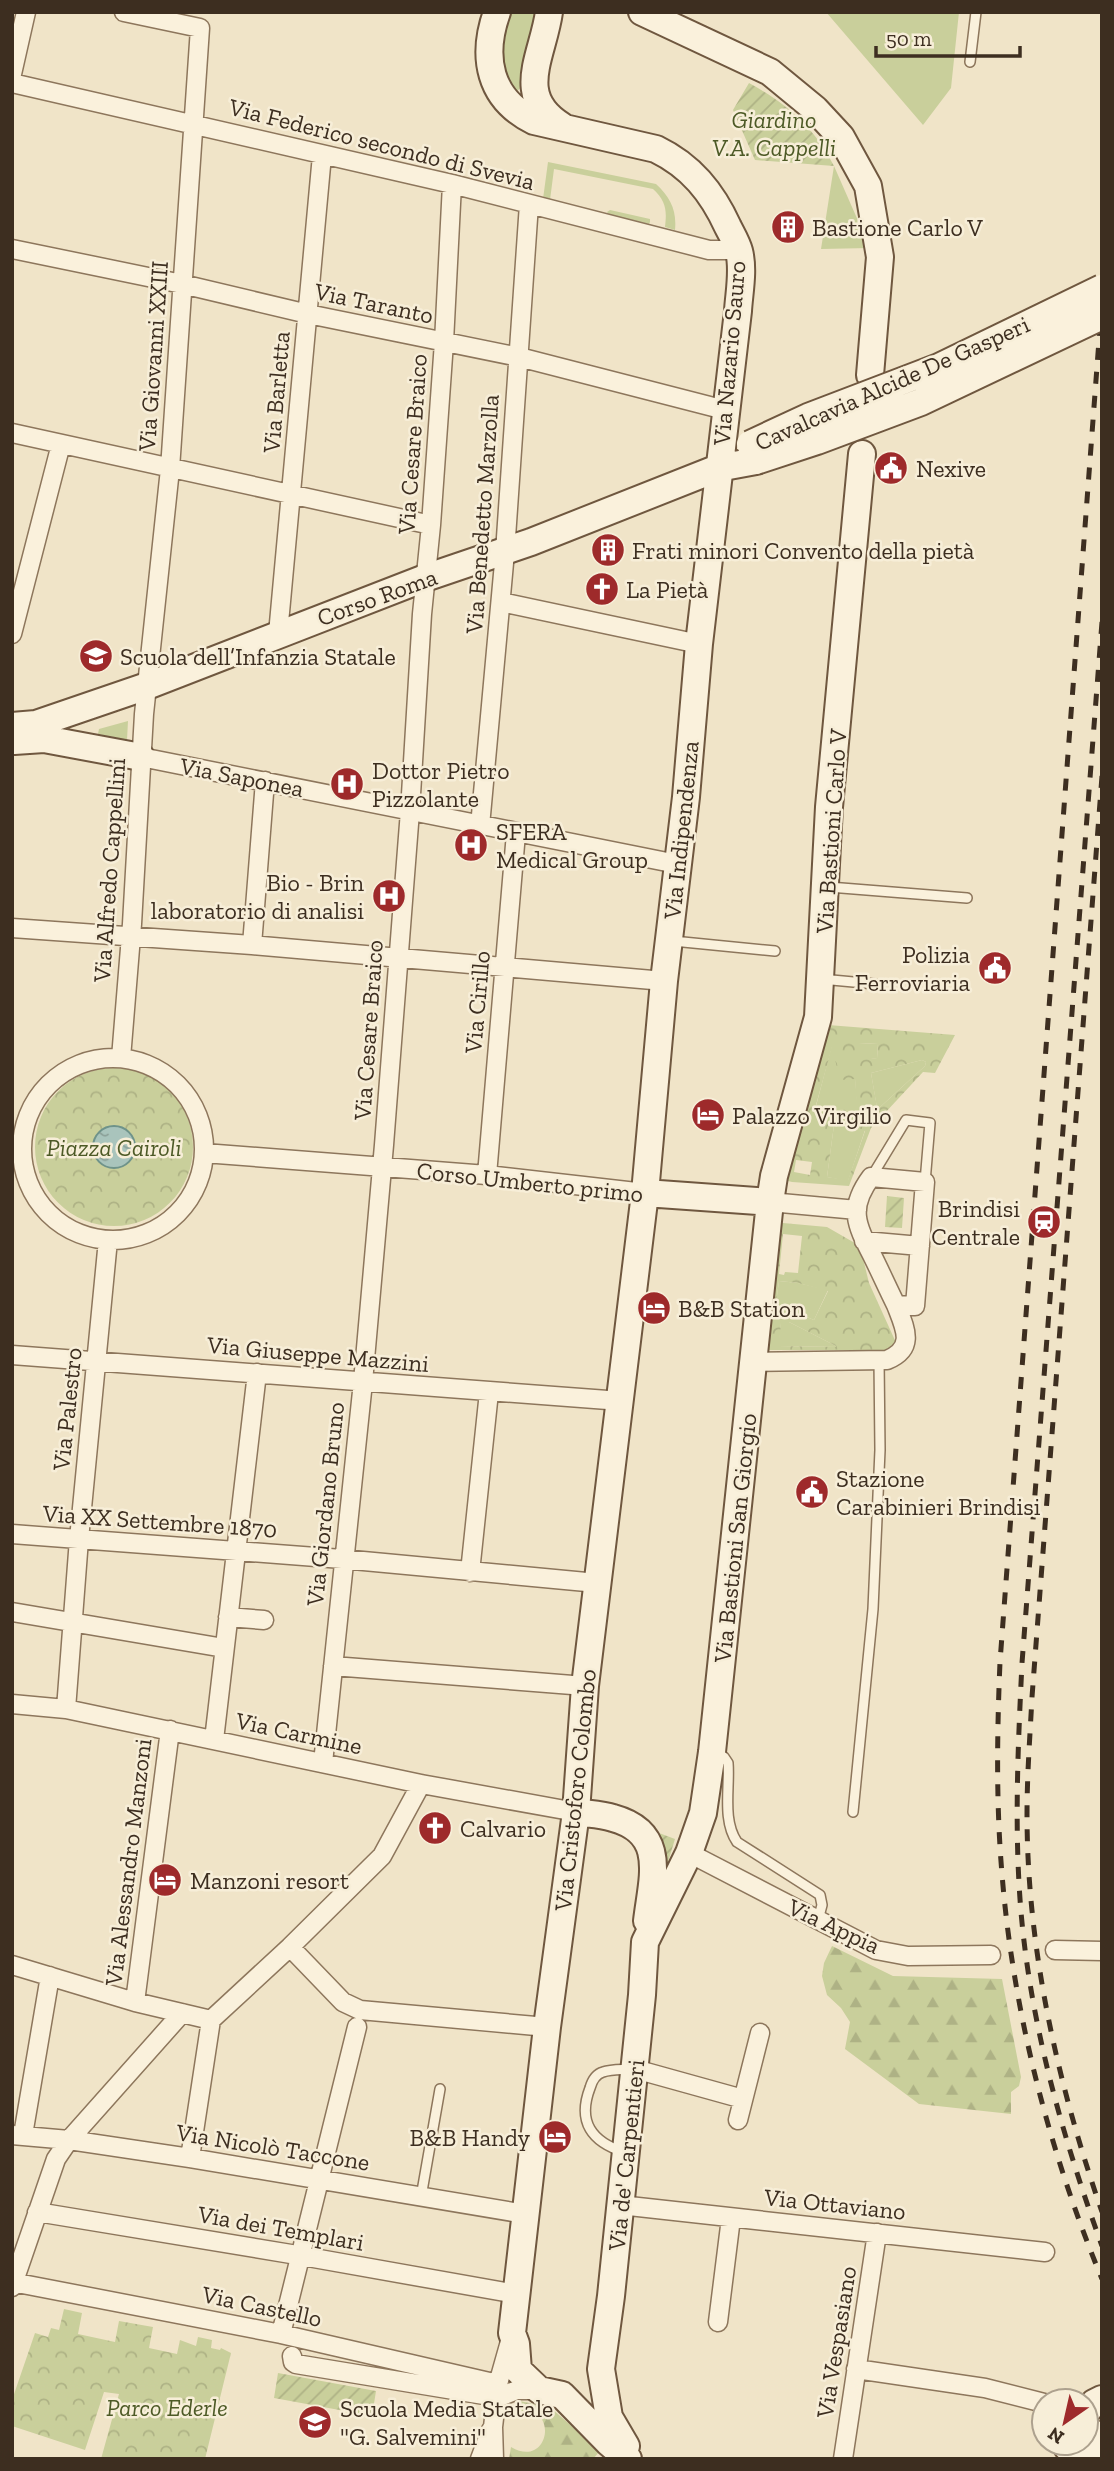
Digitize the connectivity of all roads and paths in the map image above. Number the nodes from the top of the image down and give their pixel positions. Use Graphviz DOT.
graph roads {
  1 [pos="26,12"];
  2 [pos="124,12"];
  3 [pos="497,12"];
  4 [pos="549,12"];
  5 [pos="642,12"];
  6 [pos="976,12"];
  7 [pos="970,62"];
  8 [pos="12,74"];
  9 [pos="12,83"];
  10 [pos="194,123"];
  11 [pos="570,131"];
  12 [pos="322,155"];
  13 [pos="452,184"];
  14 [pos="529,204"];
  15 [pos="12,249"];
  16 [pos="739,250"];
  17 [pos="182,284"];
  18 [pos="1102,288"];
  19 [pos="308,314"];
  20 [pos="1102,316"];
  21 [pos="444,342"];
  22 [pos="519,357"];
  23 [pos="870,375"];
  24 [pos="724,410"];
  25 [pos="12,433"];
  26 [pos="61,444"];
  27 [pos="753,453"];
  28 [pos="862,454"];
  29 [pos="718,468"];
  30 [pos="170,469"];
  31 [pos="291,494"];
  32 [pos="431,525"];
  33 [pos="505,552"];
  34 [pos="425,578"];
  35 [pos="501,603"];
  36 [pos="12,634"];
  37 [pos="278,634"];
  38 [pos="699,644"];
  39 [pos="147,686"];
  40 [pos="24,725"];
  41 [pos="12,741"];
  42 [pos="141,757"];
  43 [pos="265,781"];
  44 [pos="410,811"];
  45 [pos="480,826"];
  46 [pos="516,833"];
  47 [pos="677,864"];
  48 [pos="825,887"];
  49 [pos="967,898"];
  50 [pos="12,928"];
  51 [pos="130,937"];
  52 [pos="669,941"];
  53 [pos="252,944"];
  54 [pos="775,951"];
  55 [pos="398,958"];
  56 [pos="504,968"];
  57 [pos="821,979"];
  58 [pos="664,981"];
  59 [pos="875,984"];
  60 [pos="121,1058"];
  61 [pos="17,1141"];
  62 [pos="204,1153"];
  63 [pos="382,1167"];
  64 [pos="487,1175"];
  65 [pos="871,1177"];
  66 [pos="925,1182"];
  67 [pos="645,1193"];
  68 [pos="770,1202"];
  69 [pos="857,1210"];
  70 [pos="108,1240"];
  71 [pos="864,1241"];
  72 [pos="920,1246"];
  73 [pos="896,1306"];
  74 [pos="12,1354"];
  75 [pos="879,1360"];
  76 [pos="97,1361"];
  77 [pos="753,1362"];
  78 [pos="257,1373"];
  79 [pos="363,1382"];
  80 [pos="489,1392"];
  81 [pos="621,1401"];
  82 [pos="12,1534"];
  83 [pos="79,1539"];
  84 [pos="236,1552"];
  85 [pos="342,1559"];
  86 [pos="470,1572"];
  87 [pos="597,1583"];
  88 [pos="12,1612"];
  89 [pos="228,1617"];
  90 [pos="264,1620"];
  91 [pos="72,1622"];
  92 [pos="224,1648"];
  93 [pos="333,1666"];
  94 [pos="585,1686"];
  95 [pos="12,1704"];
  96 [pos="66,1709"];
  97 [pos="170,1730"];
  98 [pos="214,1740"];
  99 [pos="712,1752"];
  100 [pos="323,1763"];
  101 [pos="421,1784"];
  102 [pos="576,1812"];
  103 [pos="853,1812"];
  104 [pos="684,1861"];
  105 [pos="818,1920"];
  106 [pos="645,1942"];
  107 [pos="290,1947"];
  108 [pos="1055,1950"];
  109 [pos="1102,1951"];
  110 [pos="991,1955"];
  111 [pos="12,1965"];
  112 [pos="50,1976"];
  113 [pos="135,2001"];
  114 [pos="182,2013"];
  115 [pos="211,2021"];
  116 [pos="357,2027"];
  117 [pos="547,2027"];
  118 [pos="760,2033"];
  119 [pos="635,2069"];
  120 [pos="440,2089"];
  121 [pos="743,2099"];
  122 [pos="738,2120"];
  123 [pos="17,2135"];
  124 [pos="69,2140"];
  125 [pos="626,2152"];
  126 [pos="190,2158"];
  127 [pos="318,2179"];
  128 [pos="421,2197"];
  129 [pos="620,2205"];
  130 [pos="37,2212"];
  131 [pos="525,2214"];
  132 [pos="731,2218"];
  133 [pos="877,2233"];
  134 [pos="1045,2252"];
  135 [pos="300,2255"];
  136 [pos="13,2284"];
  137 [pos="516,2294"];
  138 [pos="718,2322"];
  139 [pos="512,2333"];
  140 [pos="281,2334"];
  141 [pos="292,2356"];
  142 [pos="601,2369"];
  143 [pos="856,2369"];
  144 [pos="493,2393"];
  145 [pos="551,2393"];
  146 [pos="1030,2399"];
  147 [pos="493,2427"];
  148 [pos="480,2459"];
  149 [pos="494,2459"];
  150 [pos="631,2459"];
  151 [pos="842,2459"];
  1 -- 8 [label="street"];
  2 -- 10 [label="street, Via Giovanni XXIII"];
  3 -- 11 [label="street, Via Nazario Sauro"];
  4 -- 11 [label="street, Via Nazario Sauro"];
  5 -- 23 [label="street"];
  6 -- 7 [label="lane"];
  9 -- 10 [label="street, Via Federico secondo di Svevia"];
  10 -- 12 [label="street, Via Federico secondo di Svevia"];
  10 -- 17 [label="street, Via Giovanni XXIII"];
  11 -- 16 [label="street, Via Nazario Sauro"];
  12 -- 13 [label="street, Via Federico secondo di Svevia"];
  12 -- 19 [label="street, Via Barletta"];
  13 -- 14 [label="street, Via Federico secondo di Svevia"];
  13 -- 21 [label="street, Via Cesare Braico"];
  14 -- 16 [label="street, Via Federico secondo di Svevia"];
  14 -- 22 [label="street, Via Benedetto Marzolla"];
  15 -- 17 [label="street, Via Taranto"];
  16 -- 24 [label="street, Via Nazario Sauro"];
  17 -- 19 [label="street, Via Taranto"];
  17 -- 30 [label="street, Via Giovanni XXIII"];
  18 -- 27 [label="street, Cavalcavia Alcide De Gasperi, bridge"];
  19 -- 21 [label="street, Via Taranto"];
  19 -- 31 [label="street, Via Barletta"];
  20 -- 27 [label="street, Cavalcavia Alcide De Gasperi, bridge"];
  21 -- 22 [label="street, Via Taranto"];
  21 -- 32 [label="street, Via Cesare Braico"];
  22 -- 24 [label="street, Via Taranto"];
  22 -- 33 [label="street, Via Benedetto Marzolla"];
  24 -- 29 [label="street, Via Nazario Sauro"];
  25 -- 26 [label="street"];
  26 -- 30 [label="street"];
  26 -- 36 [label="street"];
  27 -- 29 [label="street, Cavalcavia Alcide De Gasperi"];
  28 -- 48 [label="street, Via Bastioni Carlo V"];
  29 -- 33 [label="street, Corso Roma"];
  29 -- 38 [label="street, Via Indipendenza"];
  30 -- 31 [label="street"];
  30 -- 39 [label="street, Via Giovanni XXIII"];
  31 -- 32 [label="street"];
  31 -- 37 [label="street, Via Barletta"];
  32 -- 34 [label="street, Via Cesare Braico"];
  33 -- 34 [label="street, Corso Roma"];
  33 -- 35 [label="street, Via Benedetto Marzolla"];
  34 -- 37 [label="street, Corso Roma"];
  34 -- 44 [label="street, Via Cesare Braico"];
  35 -- 38 [label="street"];
  35 -- 45 [label="street, Via Benedetto Marzolla"];
  37 -- 39 [label="street, Corso Roma"];
  38 -- 47 [label="street, Via Indipendenza"];
  39 -- 40 [label="street, Corso Roma"];
  39 -- 42 [label="street, Via Alfredo Cappellini"];
  41 -- 42 [label="street, Via Saponea"];
  42 -- 43 [label="street, Via Saponea"];
  42 -- 51 [label="street, Via Alfredo Cappellini"];
  43 -- 44 [label="street, Via Saponea"];
  43 -- 53 [label="street"];
  44 -- 45 [label="street, Via Saponea"];
  44 -- 55 [label="street, Via Cesare Braico"];
  45 -- 46 [label="street, Via Saponea"];
  46 -- 47 [label="street, Via Saponea"];
  46 -- 56 [label="street, Via Cirillo"];
  47 -- 52 [label="street, Via Indipendenza"];
  48 -- 49 [label="lane"];
  48 -- 57 [label="street, Via Bastioni Carlo V"];
  50 -- 51 [label="street"];
  51 -- 53 [label="street"];
  51 -- 60 [label="street, Via Alfredo Cappellini"];
  52 -- 54 [label="lane"];
  52 -- 58 [label="street, Via Indipendenza"];
  53 -- 55 [label="street"];
  55 -- 56 [label="street"];
  55 -- 63 [label="street, Via Cesare Braico"];
  56 -- 58 [label="street"];
  56 -- 64 [label="street, Via Cirillo"];
  57 -- 59 [label="lane"];
  57 -- 68 [label="street, Via Bastioni Carlo V"];
  58 -- 67 [label="street, Via Indipendenza"];
  60 -- 61 [label="street"];
  60 -- 62 [label="street"];
  61 -- 70 [label="street"];
  62 -- 63 [label="street, Corso Umberto primo"];
  62 -- 70 [label="street"];
  63 -- 64 [label="street, Corso Umberto primo"];
  63 -- 79 [label="street, Via Giordano Bruno"];
  64 -- 67 [label="street, Corso Umberto primo"];
  65 -- 66 [label="street"];
  65 -- 66 [label="lane"];
  65 -- 69 [label="street"];
  66 -- 72 [label="street"];
  67 -- 68 [label="street, Corso Umberto primo"];
  67 -- 81 [label="street, Via Cristoforo Colombo"];
  68 -- 69 [label="street, Corso Umberto primo"];
  68 -- 77 [label="street, Via Bastioni San Giorgio"];
  69 -- 71 [label="street"];
  70 -- 76 [label="street, Via Palestro"];
  71 -- 72 [label="street"];
  71 -- 73 [label="street"];
  72 -- 73 [label="street"];
  73 -- 75 [label="street"];
  74 -- 76 [label="street, Via Giuseppe Mazzini"];
  75 -- 77 [label="street"];
  75 -- 103 [label="lane"];
  76 -- 78 [label="street, Via Giuseppe Mazzini"];
  76 -- 83 [label="street, Via Palestro"];
  77 -- 99 [label="street, Via Bastioni San Giorgio"];
  78 -- 79 [label="street, Via Giuseppe Mazzini"];
  78 -- 84 [label="street"];
  79 -- 80 [label="street, Via Giuseppe Mazzini"];
  79 -- 85 [label="street, Via Giordano Bruno"];
  80 -- 81 [label="street, Via Giuseppe Mazzini"];
  80 -- 86 [label="street"];
  81 -- 87 [label="street, Via Cristoforo Colombo"];
  82 -- 83 [label="street, Via XX Settembre 1870"];
  83 -- 84 [label="street, Via XX Settembre 1870"];
  83 -- 91 [label="street, Via Palestro"];
  84 -- 85 [label="street, Via XX Settembre 1870"];
  84 -- 89 [label="street"];
  85 -- 86 [label="street, Via XX Settembre 1870"];
  85 -- 93 [label="street, Via Giordano Bruno"];
  86 -- 87 [label="street, Via XX Settembre 1870"];
  87 -- 94 [label="street, Via Cristoforo Colombo"];
  88 -- 91 [label="street"];
  89 -- 90 [label="street"];
  89 -- 92 [label="street"];
  91 -- 92 [label="street"];
  91 -- 96 [label="street, Via Palestro"];
  92 -- 98 [label="street"];
  93 -- 94 [label="street"];
  93 -- 100 [label="street, Via Giordano Bruno"];
  94 -- 102 [label="street, Via Cristoforo Colombo"];
  95 -- 96 [label="street, Via Carmine"];
  96 -- 97 [label="street, Via Carmine"];
  97 -- 98 [label="street, Via Carmine"];
  97 -- 113 [label="street, Via Alessandro Manzoni"];
  98 -- 100 [label="street, Via Carmine"];
  99 -- 104 [label="street, Via Bastioni San Giorgio"];
  99 -- 105 [label="lane"];
  100 -- 101 [label="street, Via Carmine"];
  101 -- 102 [label="street, Via Carmine"];
  101 -- 107 [label="street"];
  102 -- 106 [label="street, Via de' Carpentieri"];
  102 -- 117 [label="street, Via Cristoforo Colombo"];
  104 -- 105 [label="street, Via Appia"];
  104 -- 106 [label="street, Via de' Carpentieri"];
  105 -- 110 [label="street, Via Appia"];
  106 -- 119 [label="street, Via de' Carpentieri"];
  107 -- 115 [label="street"];
  107 -- 117 [label="street"];
  108 -- 109 [label="street"];
  111 -- 112 [label="street"];
  112 -- 113 [label="street"];
  112 -- 123 [label="street"];
  113 -- 114 [label="street"];
  114 -- 115 [label="street"];
  114 -- 124 [label="street"];
  115 -- 126 [label="street"];
  116 -- 127 [label="street"];
  117 -- 131 [label="street, Via Cristoforo Colombo"];
  118 -- 121 [label="street"];
  119 -- 121 [label="street"];
  119 -- 125 [label="street, Via de' Carpentieri"];
  119 -- 125 [label="lane"];
  120 -- 128 [label="lane"];
  121 -- 122 [label="street"];
  123 -- 124 [label="street, Via Nicolò Taccone"];
  124 -- 126 [label="street, Via Nicolò Taccone"];
  124 -- 130 [label="street"];
  125 -- 129 [label="street, Via de' Carpentieri"];
  126 -- 127 [label="street, Via Nicolò Taccone"];
  127 -- 128 [label="street, Via Nicolò Taccone"];
  127 -- 135 [label="street"];
  128 -- 131 [label="street, Via Nicolò Taccone"];
  129 -- 132 [label="street, Via Ottaviano"];
  129 -- 142 [label="street, Via de' Carpentieri"];
  130 -- 135 [label="street, Via dei Templari"];
  130 -- 136 [label="street"];
  131 -- 137 [label="street, Via Cristoforo Colombo"];
  132 -- 133 [label="street, Via Ottaviano"];
  132 -- 138 [label="street"];
  133 -- 134 [label="street, Via Ottaviano"];
  133 -- 143 [label="street, Via Vespasiano"];
  135 -- 137 [label="street, Via dei Templari"];
  135 -- 140 [label="street"];
  136 -- 140 [label="street, Via Castello"];
  137 -- 139 [label="street, Via Cristoforo Colombo"];
  139 -- 144 [label="street, Via Cristoforo Colombo"];
  139 -- 145 [label="street"];
  140 -- 144 [label="street, Via Castello"];
  141 -- 144 [label="street"];
  142 -- 145 [label="street"];
  142 -- 150 [label="street, Via de' Carpentieri"];
  143 -- 146 [label="street"];
  143 -- 151 [label="street, Via Vespasiano"];
  144 -- 145 [label="street, Via Castello"];
  144 -- 147 [label="street, Via Cristoforo Colombo"];
  145 -- 150 [label="street"];
  147 -- 148 [label="street"];
  147 -- 149 [label="street"];
}
